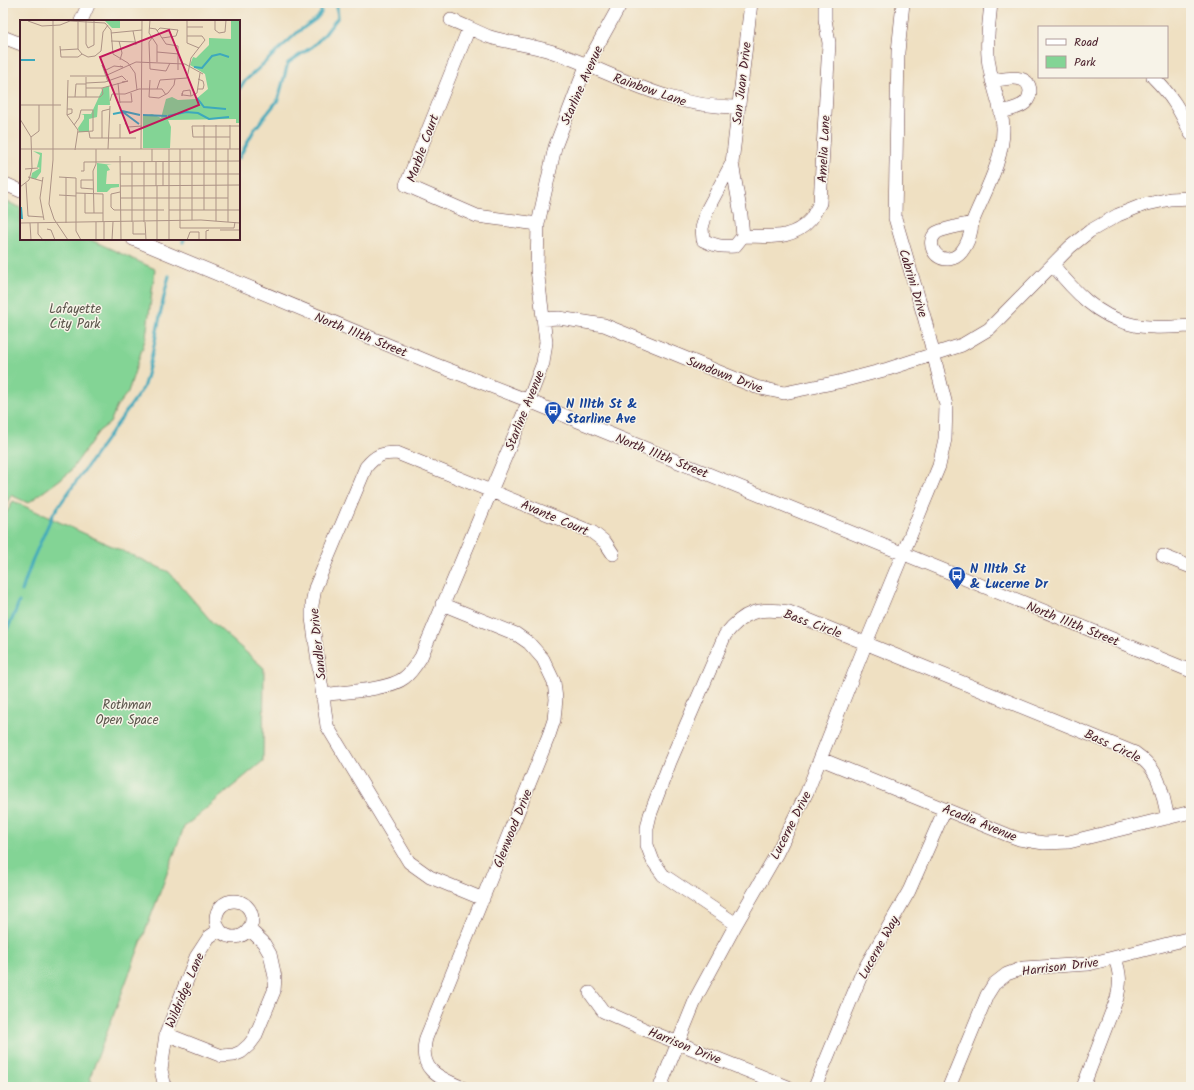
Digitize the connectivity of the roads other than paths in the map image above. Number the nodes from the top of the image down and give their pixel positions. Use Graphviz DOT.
graph roads {
  1 [pos="89,3"];
  2 [pos="621,3"];
  3 [pos="751,3"];
  4 [pos="825,3"];
  5 [pos="903,3"];
  6 [pos="991,3"];
  7 [pos="81,20"];
  8 [pos="451,20"];
  9 [pos="469,28"];
  10 [pos="3,37"];
  11 [pos="20,44"];
  12 [pos="586,66"];
  13 [pos="1154,78"];
  14 [pos="992,81"];
  15 [pos="739,107"];
  16 [pos="1001,112"];
  17 [pos="1191,134"];
  18 [pos="732,163"];
  19 [pos="3,183"];
  20 [pos="20,190"];
  21 [pos="1191,198"];
  22 [pos="972,223"];
  23 [pos="538,224"];
  24 [pos="743,236"];
  25 [pos="134,240"];
  26 [pos="1052,265"];
  27 [pos="543,319"];
  28 [pos="1191,326"];
  29 [pos="934,354"];
  30 [pos="529,401"];
  31 [pos="490,491"];
  32 [pos="613,554"];
  33 [pos="903,554"];
  34 [pos="1163,556"];
  35 [pos="1191,567"];
  36 [pos="442,604"];
  37 [pos="866,642"];
  38 [pos="1191,671"];
  39 [pos="322,695"];
  40 [pos="821,759"];
  41 [pos="945,809"];
  42 [pos="1191,812"];
  43 [pos="1168,818"];
  44 [pos="483,899"];
  45 [pos="736,924"];
  46 [pos="249,929"];
  47 [pos="219,930"];
  48 [pos="1191,938"];
  49 [pos="1115,958"];
  50 [pos="590,993"];
  51 [pos="166,1034"];
  52 [pos="677,1042"];
  53 [pos="165,1087"];
  54 [pos="461,1087"];
  55 [pos="660,1087"];
  56 [pos="788,1087"];
  57 [pos="815,1087"];
  58 [pos="949,1087"];
  59 [pos="1083,1087"];
  1 -- 7 [label="street"];
  2 -- 12 [label="street, Starline Avenue"];
  3 -- 15 [label="street, San Juan Drive"];
  4 -- 24 [label="street, Amelia Lane"];
  5 -- 29 [label="street, Cabrini Drive"];
  6 -- 14 [label="street"];
  8 -- 9 [label="street, Rainbow Lane"];
  9 -- 12 [label="street, Rainbow Lane"];
  9 -- 23 [label="street, Marble Court"];
  10 -- 11 [label="street"];
  12 -- 15 [label="street, Rainbow Lane"];
  12 -- 23 [label="street, Starline Avenue"];
  13 -- 17 [label="street"];
  14 -- 16 [label="street"];
  14 -- 16 [label="street"];
  15 -- 18 [label="street, San Juan Drive"];
  16 -- 22 [label="street"];
  18 -- 24 [label="street, San Juan Drive"];
  18 -- 24 [label="street, San Juan Drive"];
  19 -- 20 [label="street"];
  21 -- 26 [label="street, Sundown Drive"];
  23 -- 27 [label="street, Starline Avenue"];
  25 -- 30 [label="street, North 111th Street"];
  26 -- 28 [label="street"];
  26 -- 29 [label="street, Sundown Drive"];
  27 -- 29 [label="street, Sundown Drive"];
  27 -- 30 [label="street, Starline Avenue"];
  29 -- 33 [label="street, Cabrini Drive"];
  30 -- 31 [label="street, Starline Avenue"];
  30 -- 33 [label="street, North 111th Street"];
  31 -- 32 [label="street, Avante Court"];
  31 -- 36 [label="street, Starline Avenue"];
  31 -- 39 [label="street, Sandler Drive"];
  33 -- 37 [label="street, Lucerne Drive"];
  33 -- 38 [label="street, North 111th Street"];
  34 -- 35 [label="street"];
  36 -- 39 [label="street, Starline Avenue"];
  36 -- 44 [label="street, Glenwood Drive"];
  37 -- 40 [label="street, Lucerne Drive"];
  37 -- 43 [label="street, Bass Circle"];
  37 -- 45 [label="street, Bass Circle"];
  39 -- 44 [label="street, Sandler Drive"];
  40 -- 41 [label="street, Acadia Avenue"];
  40 -- 45 [label="street, Lucerne Drive"];
  41 -- 43 [label="street, Acadia Avenue"];
  41 -- 57 [label="street, Lucerne Way"];
  42 -- 43 [label="street, Acadia Avenue"];
  44 -- 54 [label="street, Glenwood Drive"];
  45 -- 52 [label="street, Lucerne Drive"];
  46 -- 47 [label="street"];
  46 -- 47 [label="street"];
  46 -- 51 [label="street, Wildridge Lane"];
  47 -- 51 [label="street, Wildridge Lane"];
  48 -- 49 [label="street, Harrison Drive"];
  49 -- 58 [label="street, Harrison Drive"];
  49 -- 59 [label="street"];
  50 -- 52 [label="street, Harrison Drive"];
  51 -- 53 [label="street, Wildridge Lane"];
  52 -- 55 [label="street, Lucerne Drive"];
  52 -- 56 [label="street, Harrison Drive"];
}
